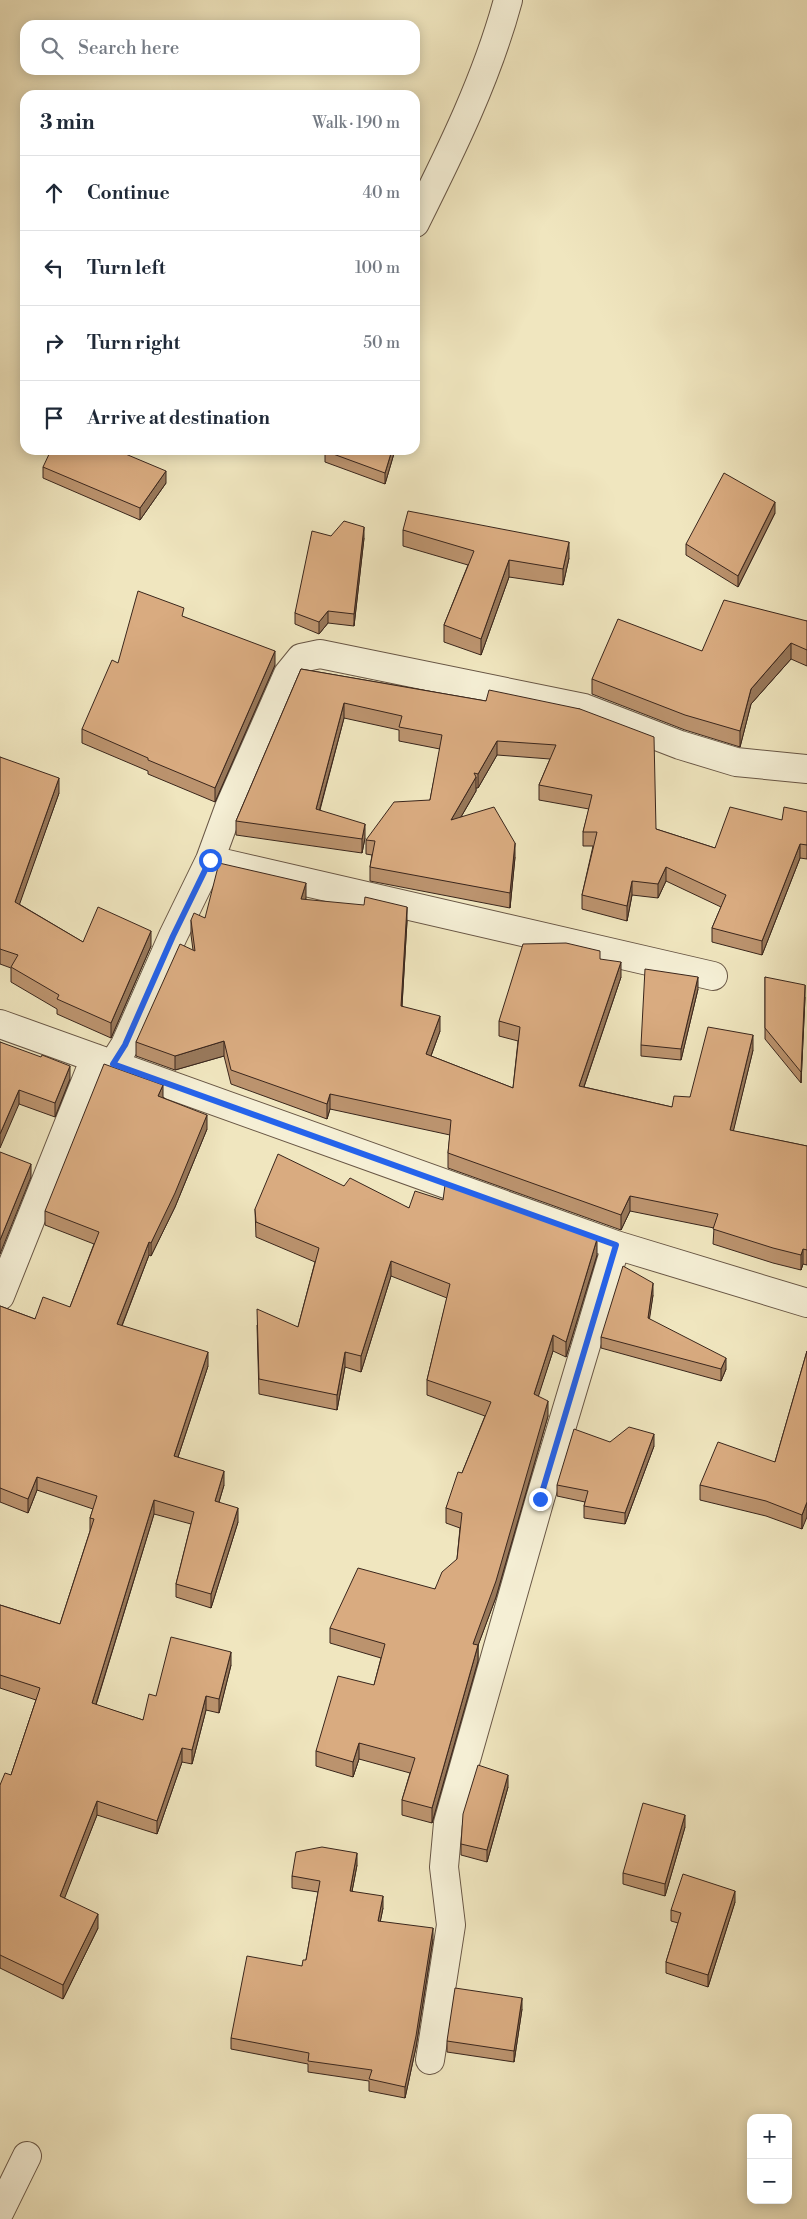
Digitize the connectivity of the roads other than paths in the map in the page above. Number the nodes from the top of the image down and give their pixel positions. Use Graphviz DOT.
graph roads {
  1 [pos="508,0"];
  2 [pos="420,213"];
  3 [pos="807,769"];
  4 [pos="210,860"];
  5 [pos="713,976"];
  6 [pos="0,1024"];
  7 [pos="104,1061"];
  8 [pos="616,1245"];
  9 [pos="0,1296"];
  10 [pos="807,1303"];
  11 [pos="430,2060"];
  12 [pos="27,2156"];
  13 [pos="0,2211"];
  1 -- 2 [label="street"];
  3 -- 4 [label="street"];
  4 -- 5 [label="street"];
  4 -- 7 [label="street"];
  6 -- 7 [label="street"];
  7 -- 8 [label="street"];
  7 -- 9 [label="street"];
  8 -- 10 [label="street"];
  8 -- 11 [label="street"];
  12 -- 13 [label="street"];
}
